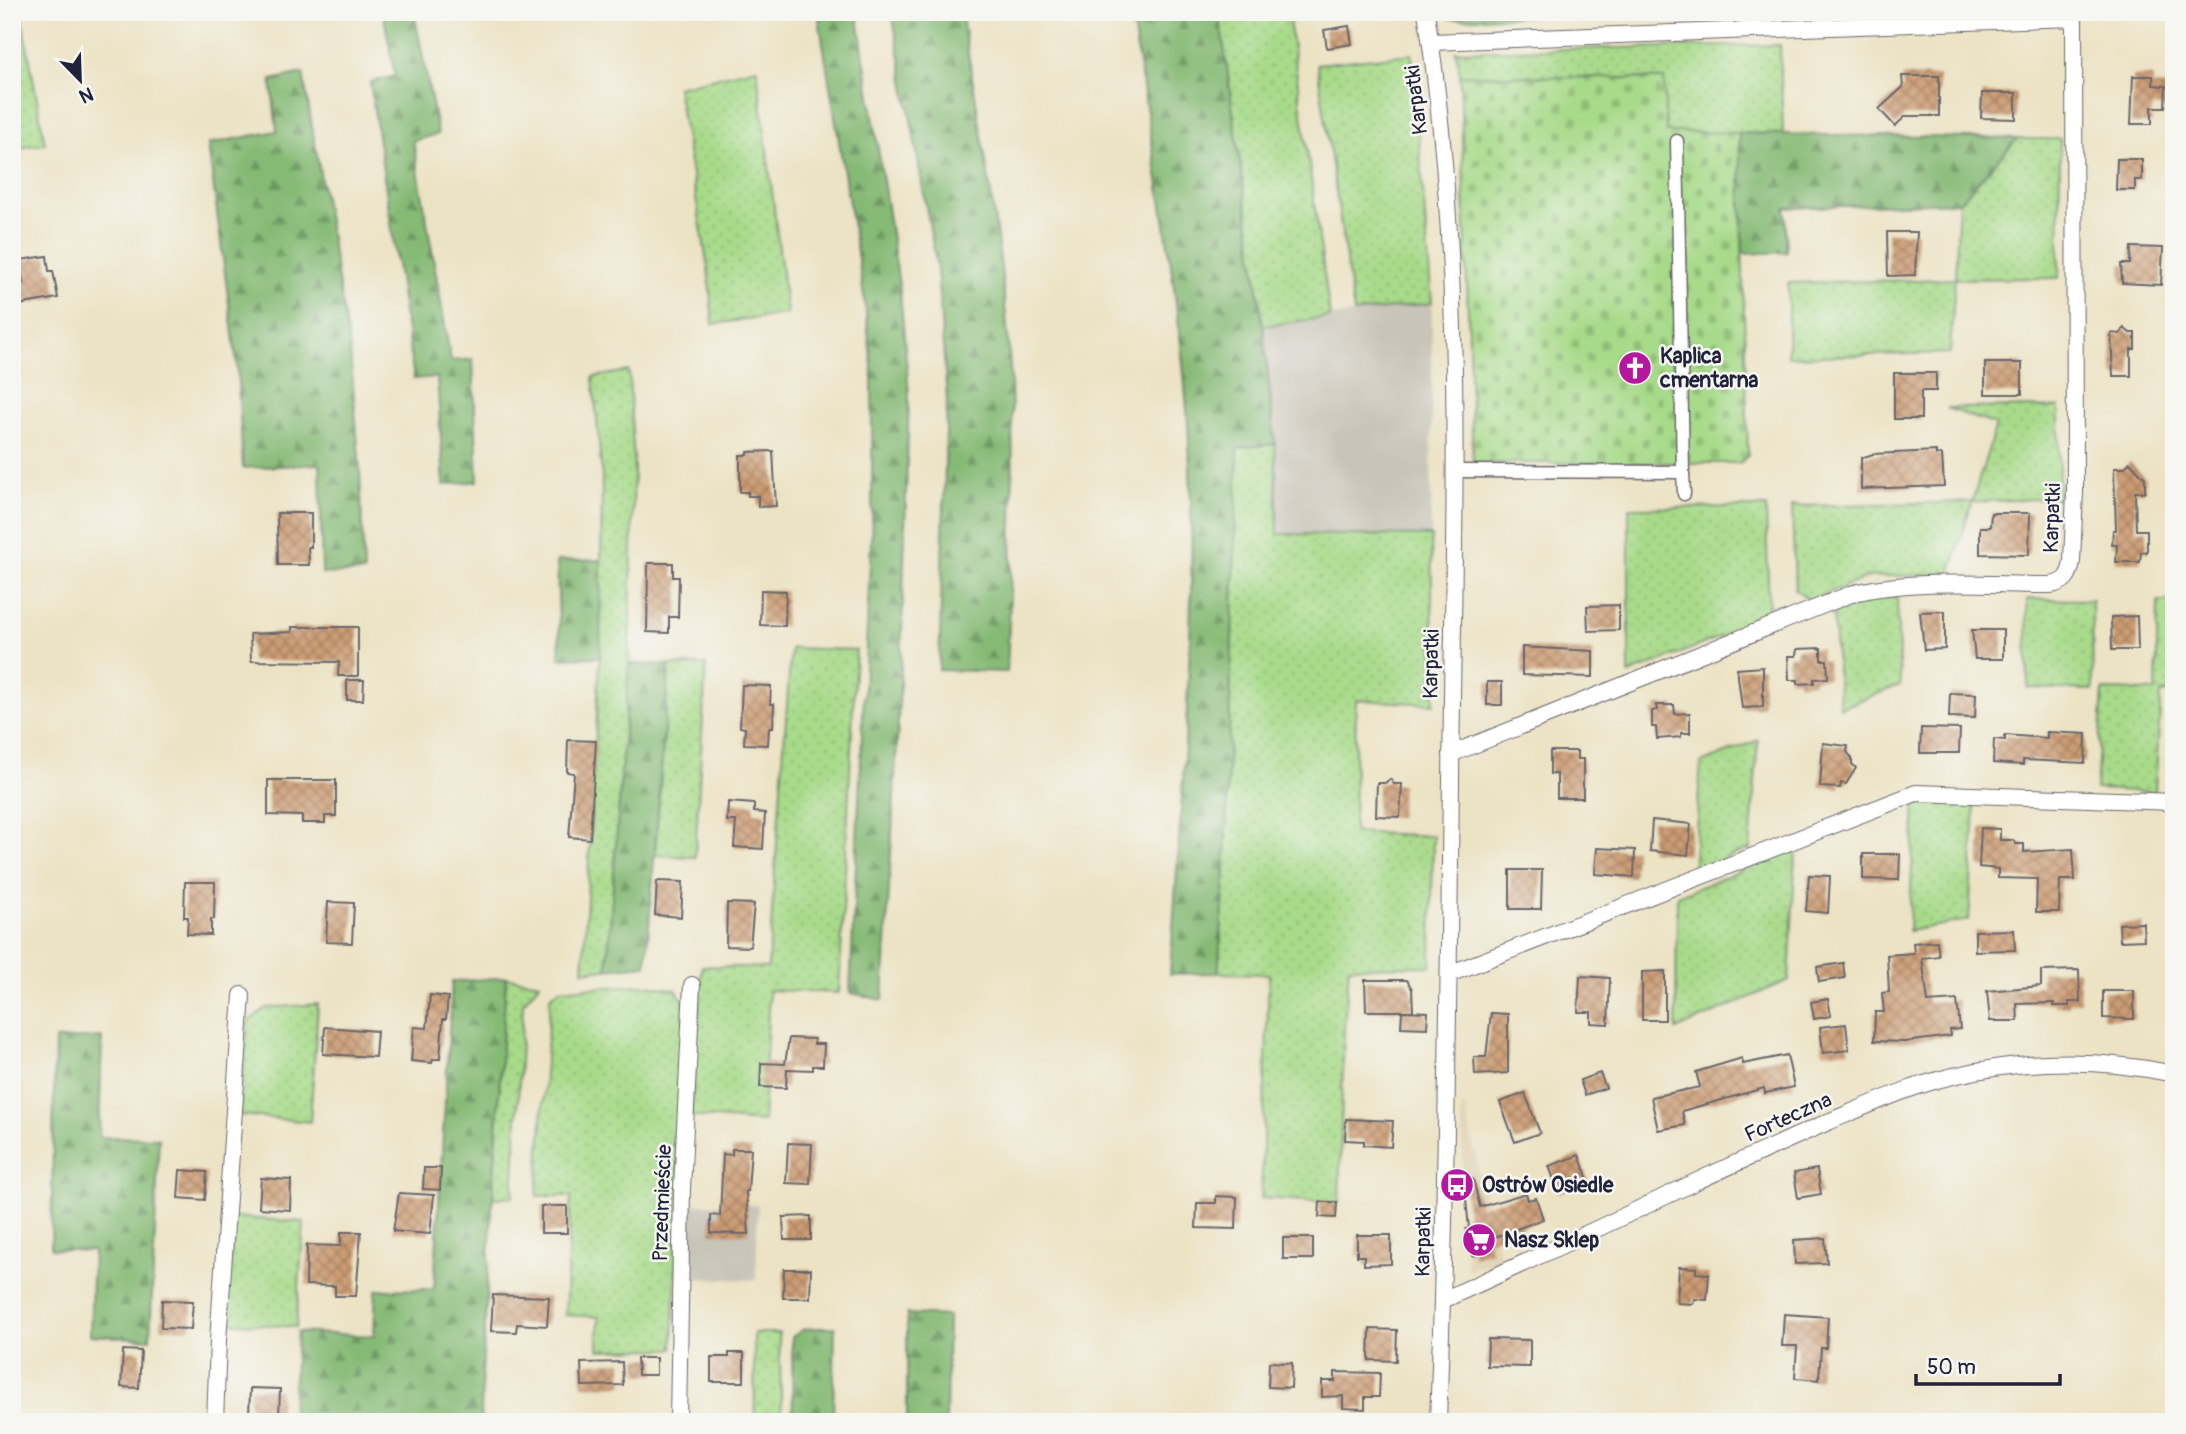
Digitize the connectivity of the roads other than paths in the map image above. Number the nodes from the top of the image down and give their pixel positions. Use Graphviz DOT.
graph roads {
  1 [pos="1426,12"];
  2 [pos="2074,15"];
  3 [pos="1431,42"];
  4 [pos="1677,141"];
  5 [pos="1454,471"];
  6 [pos="1683,472"];
  7 [pos="1684,494"];
  8 [pos="1451,754"];
  9 [pos="2174,802"];
  10 [pos="1448,974"];
  11 [pos="692,985"];
  12 [pos="242,995"];
  13 [pos="2174,1073"];
  14 [pos="1443,1300"];
  15 [pos="215,1422"];
  16 [pos="678,1422"];
  17 [pos="1438,1422"];
  1 -- 3 [label="street"];
  2 -- 3 [label="street, Karpatki"];
  2 -- 8 [label="street, Karpatki"];
  3 -- 5 [label="street, Karpatki"];
  4 -- 6 [label="street"];
  5 -- 6 [label="street"];
  5 -- 8 [label="street, Karpatki"];
  6 -- 7 [label="street"];
  8 -- 10 [label="street, Karpatki"];
  9 -- 10 [label="street"];
  10 -- 14 [label="street, Karpatki"];
  11 -- 16 [label="street, Przedmieście"];
  12 -- 15 [label="street"];
  13 -- 14 [label="street, Forteczna"];
  14 -- 17 [label="street, Karpatki"];
}
